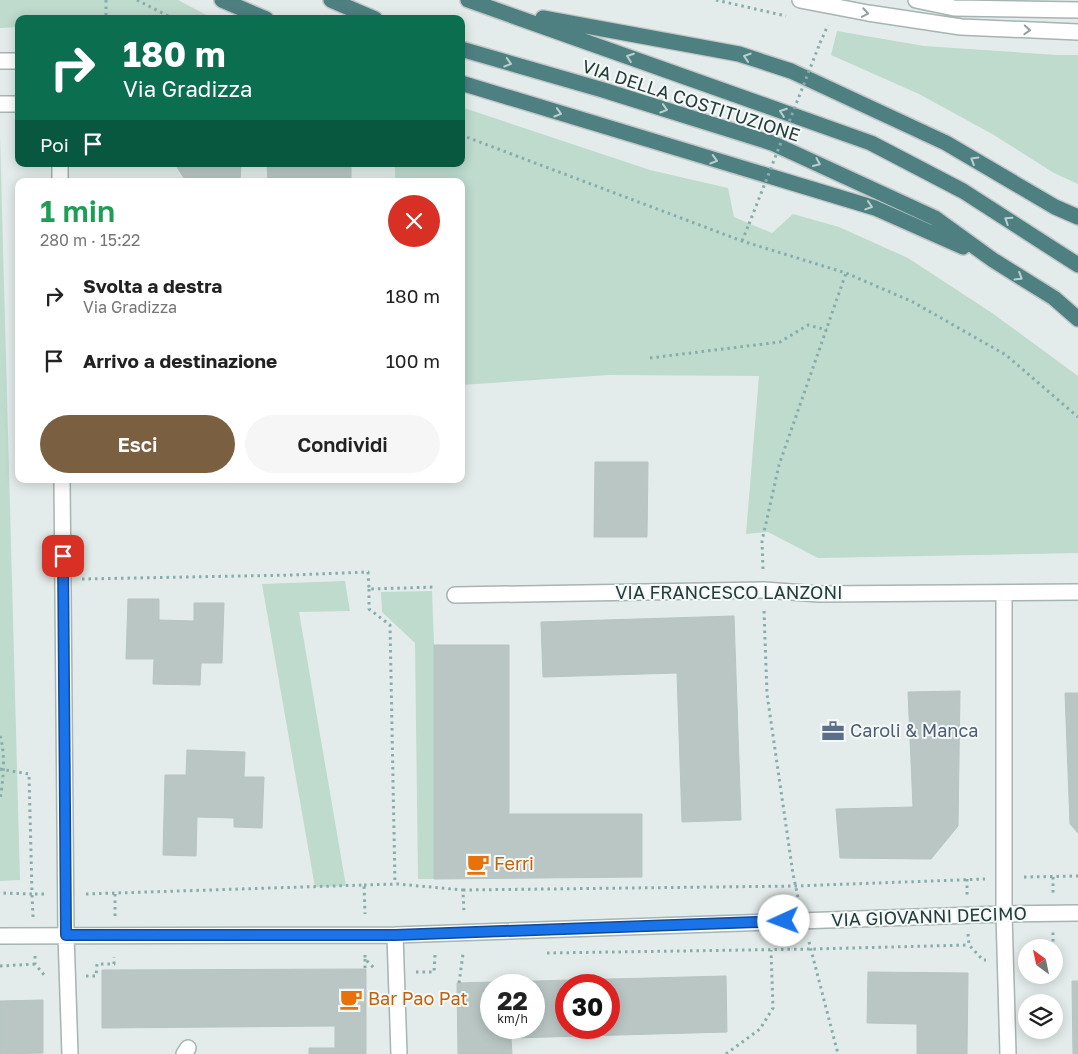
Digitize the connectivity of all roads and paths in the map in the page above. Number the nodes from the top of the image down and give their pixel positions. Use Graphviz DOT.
graph roads {
  1 [pos="106,0"];
  2 [pos="137,0"];
  3 [pos="222,0"];
  4 [pos="331,0"];
  5 [pos="468,0"];
  6 [pos="800,0"];
  7 [pos="916,0"];
  8 [pos="492,8"];
  9 [pos="1078,10"];
  10 [pos="106,15"];
  11 [pos="166,15"];
  12 [pos="257,15"];
  13 [pos="366,15"];
  14 [pos="828,25"];
  15 [pos="1078,32"];
  16 [pos="465,50"];
  17 [pos="0,61"];
  18 [pos="15,61"];
  19 [pos="465,84"];
  20 [pos="0,104"];
  21 [pos="15,104"];
  22 [pos="465,137"];
  23 [pos="1078,217"];
  24 [pos="742,241"];
  25 [pos="993,260"];
  26 [pos="1078,265"];
  27 [pos="1078,319"];
  28 [pos="827,330"];
  29 [pos="650,358"];
  30 [pos="1078,417"];
  31 [pos="62,483"];
  32 [pos="80,579"];
  33 [pos="369,589"];
  34 [pos="1078,592"];
  35 [pos="1004,593"];
  36 [pos="455,595"];
  37 [pos="0,736"];
  38 [pos="1,770"];
  39 [pos="0,800"];
  40 [pos="1078,876"];
  41 [pos="1004,878"];
  42 [pos="395,884"];
  43 [pos="364,885"];
  44 [pos="463,890"];
  45 [pos="0,893"];
  46 [pos="66,895"];
  47 [pos="1078,913"];
  48 [pos="1004,914"];
  49 [pos="803,921"];
  50 [pos="465,932"];
  51 [pos="66,935"];
  52 [pos="365,935"];
  53 [pos="395,935"];
  54 [pos="0,936"];
  55 [pos="969,945"];
  56 [pos="771,950"];
  57 [pos="812,950"];
  58 [pos="542,953"];
  59 [pos="473,954"];
  60 [pos="365,960"];
  61 [pos="36,964"];
  62 [pos="0,966"];
  63 [pos="365,969"];
  64 [pos="459,982"];
  65 [pos="70,1054"];
  66 [pos="399,1054"];
  67 [pos="726,1054"];
  68 [pos="838,1054"];
  69 [pos="1008,1054"];
  1 -- 10 [label="path"];
  2 -- 11 [label="path"];
  3 -- 12 [label="highway"];
  4 -- 13 [label="highway"];
  5 -- 8 [label="highway, VIA DELLA COSTITUZIONE"];
  6 -- 15 [label="street, one-way"];
  7 -- 9 [label="street"];
  23 -- 8 [label="highway, one-way"];
  26 -- 8 [label="highway, VIA DELLA COSTITUZIONE, one-way"];
  14 -- 24 [label="path, bridge"];
  16 -- 25 [label="highway, VIA DELLA COSTITUZIONE, one-way"];
  17 -- 18 [label="street"];
  19 -- 25 [label="highway, one-way"];
  20 -- 21 [label="street"];
  22 -- 24 [label="path"];
  24 -- 30 [label="path"];
  25 -- 27 [label="highway, VIA DELLA COSTITUZIONE, one-way"];
  28 -- 29 [label="path"];
  31 -- 46 [label="street"];
  32 -- 33 [label="path"];
  33 -- 36 [label="path"];
  33 -- 42 [label="path"];
  34 -- 35 [label="street, VIA FRANCESCO LANZONI"];
  35 -- 36 [label="street, VIA FRANCESCO LANZONI"];
  35 -- 41 [label="street"];
  37 -- 38 [label="path"];
  38 -- 39 [label="path"];
  38 -- 45 [label="path"];
  40 -- 41 [label="path"];
  41 -- 44 [label="path"];
  41 -- 48 [label="street"];
  42 -- 43 [label="path"];
  42 -- 44 [label="path"];
  43 -- 46 [label="path"];
  43 -- 52 [label="path"];
  44 -- 50 [label="path"];
  46 -- 51 [label="street"];
  47 -- 48 [label="street, VIA GIOVANNI DECIMO"];
  48 -- 49 [label="street, VIA GIOVANNI DECIMO"];
  48 -- 69 [label="street"];
  49 -- 50 [label="street, VIA GIOVANNI DECIMO"];
  49 -- 57 [label="path"];
  50 -- 53 [label="street, VIA GIOVANNI DECIMO"];
  51 -- 52 [label="street, VIA GIOVANNI DECIMO"];
  51 -- 54 [label="street, VIA GIOVANNI DECIMO"];
  51 -- 65 [label="street"];
  52 -- 53 [label="street, VIA GIOVANNI DECIMO"];
  53 -- 66 [label="street"];
  55 -- 57 [label="path"];
  56 -- 57 [label="path"];
  56 -- 58 [label="path"];
  56 -- 67 [label="path"];
  57 -- 68 [label="path"];
  59 -- 64 [label="path"];
  60 -- 63 [label="path"];
  61 -- 62 [label="path"];
}
